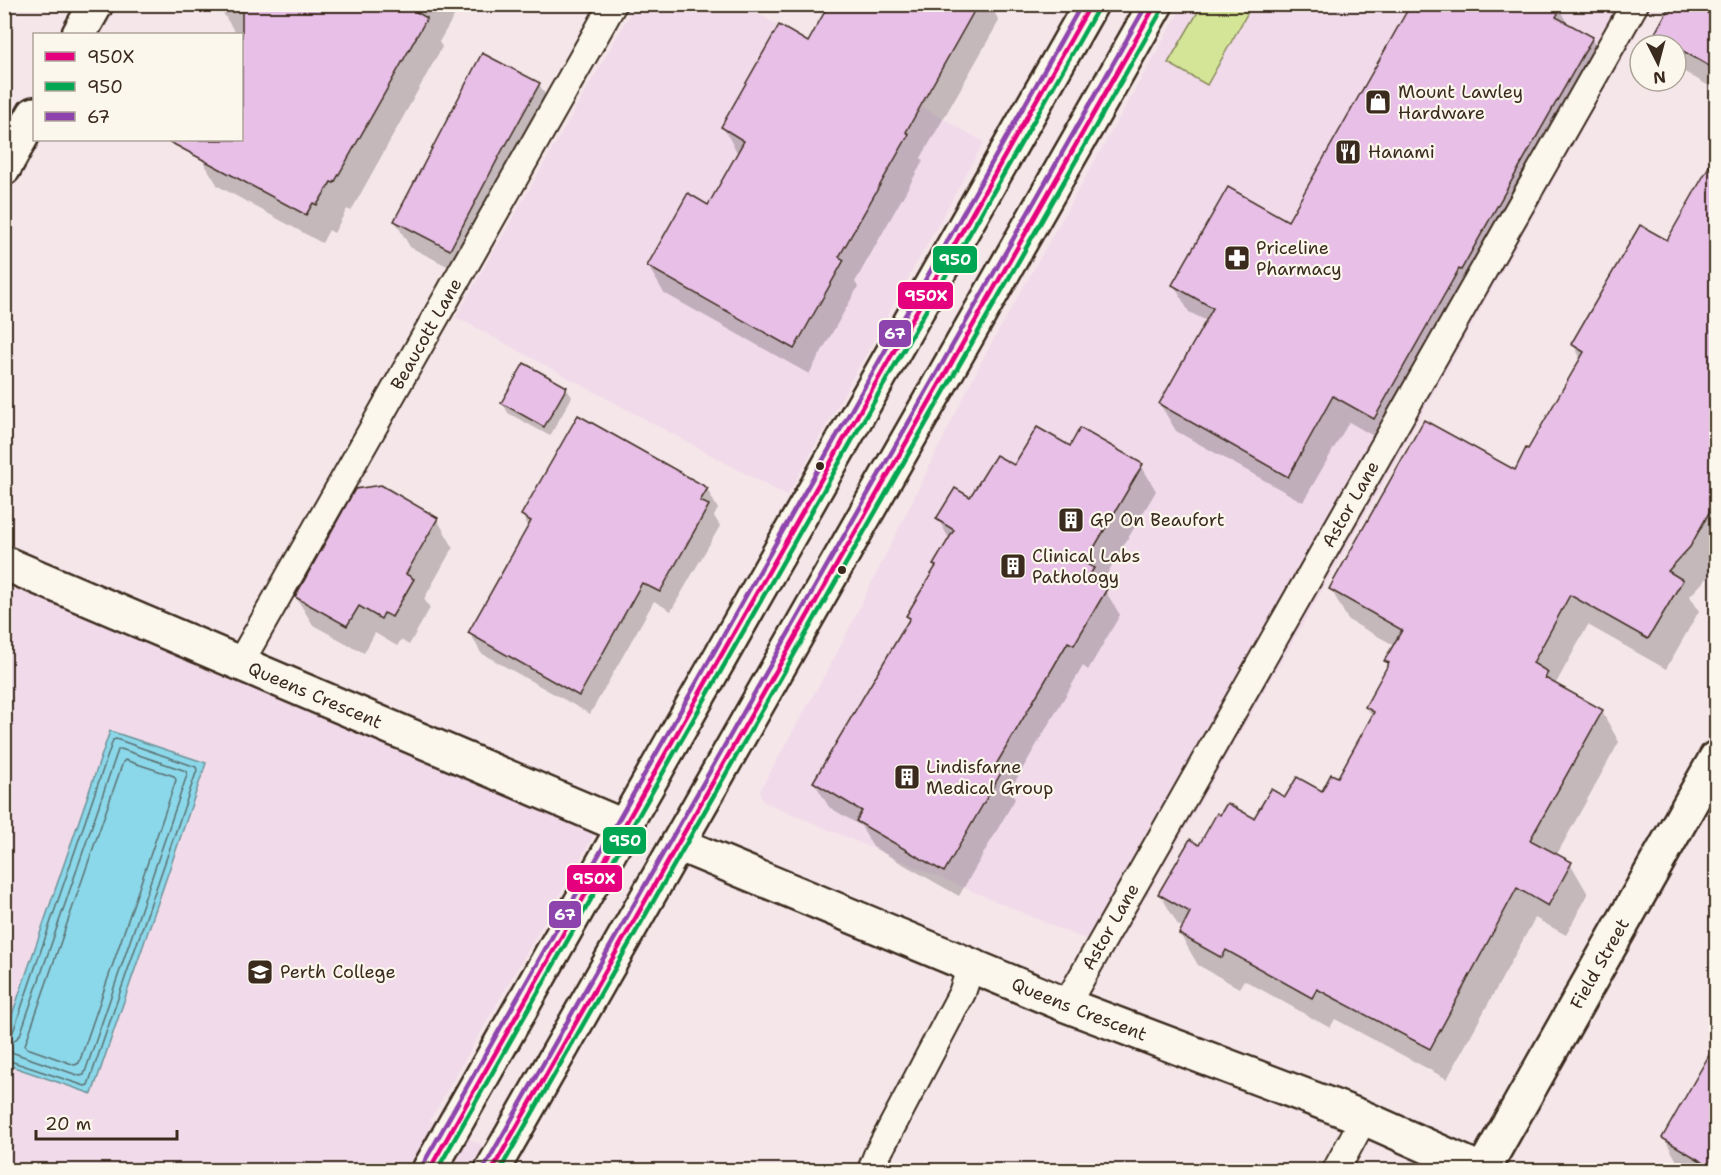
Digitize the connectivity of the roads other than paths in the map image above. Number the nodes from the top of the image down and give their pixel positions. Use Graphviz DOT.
graph roads {
  1 [pos="96,4"];
  2 [pos="613,4"];
  3 [pos="1091,4"];
  4 [pos="1156,4"];
  5 [pos="1635,4"];
  6 [pos="80,33"];
  7 [pos="33,116"];
  8 [pos="4,168"];
  9 [pos="4,562"];
  10 [pos="240,663"];
  11 [pos="1716,758"];
  12 [pos="626,827"];
  13 [pos="678,844"];
  14 [pos="971,966"];
  15 [pos="1066,1005"];
  16 [pos="1364,1118"];
  17 [pos="429,1170"];
  18 [pos="492,1170"];
  19 [pos="871,1170"];
  20 [pos="1336,1170"];
  21 [pos="1482,1170"];
  1 -- 6 [label="main road"];
  2 -- 10 [label="lane, Beaucott Lane"];
  3 -- 12 [label="main road"];
  4 -- 13 [label="main road"];
  5 -- 15 [label="lane, Astor Lane"];
  7 -- 8 [label="main road"];
  9 -- 10 [label="main road, Queens Crescent"];
  10 -- 12 [label="main road, Queens Crescent"];
  11 -- 21 [label="main road, Field Street"];
  12 -- 17 [label="main road"];
  13 -- 14 [label="main road, Queens Crescent"];
  13 -- 18 [label="main road"];
  14 -- 15 [label="main road, Queens Crescent"];
  14 -- 19 [label="lane"];
  15 -- 16 [label="main road, Queens Crescent"];
  16 -- 20 [label="lane"];
  16 -- 21 [label="main road, Queens Crescent"];
}
